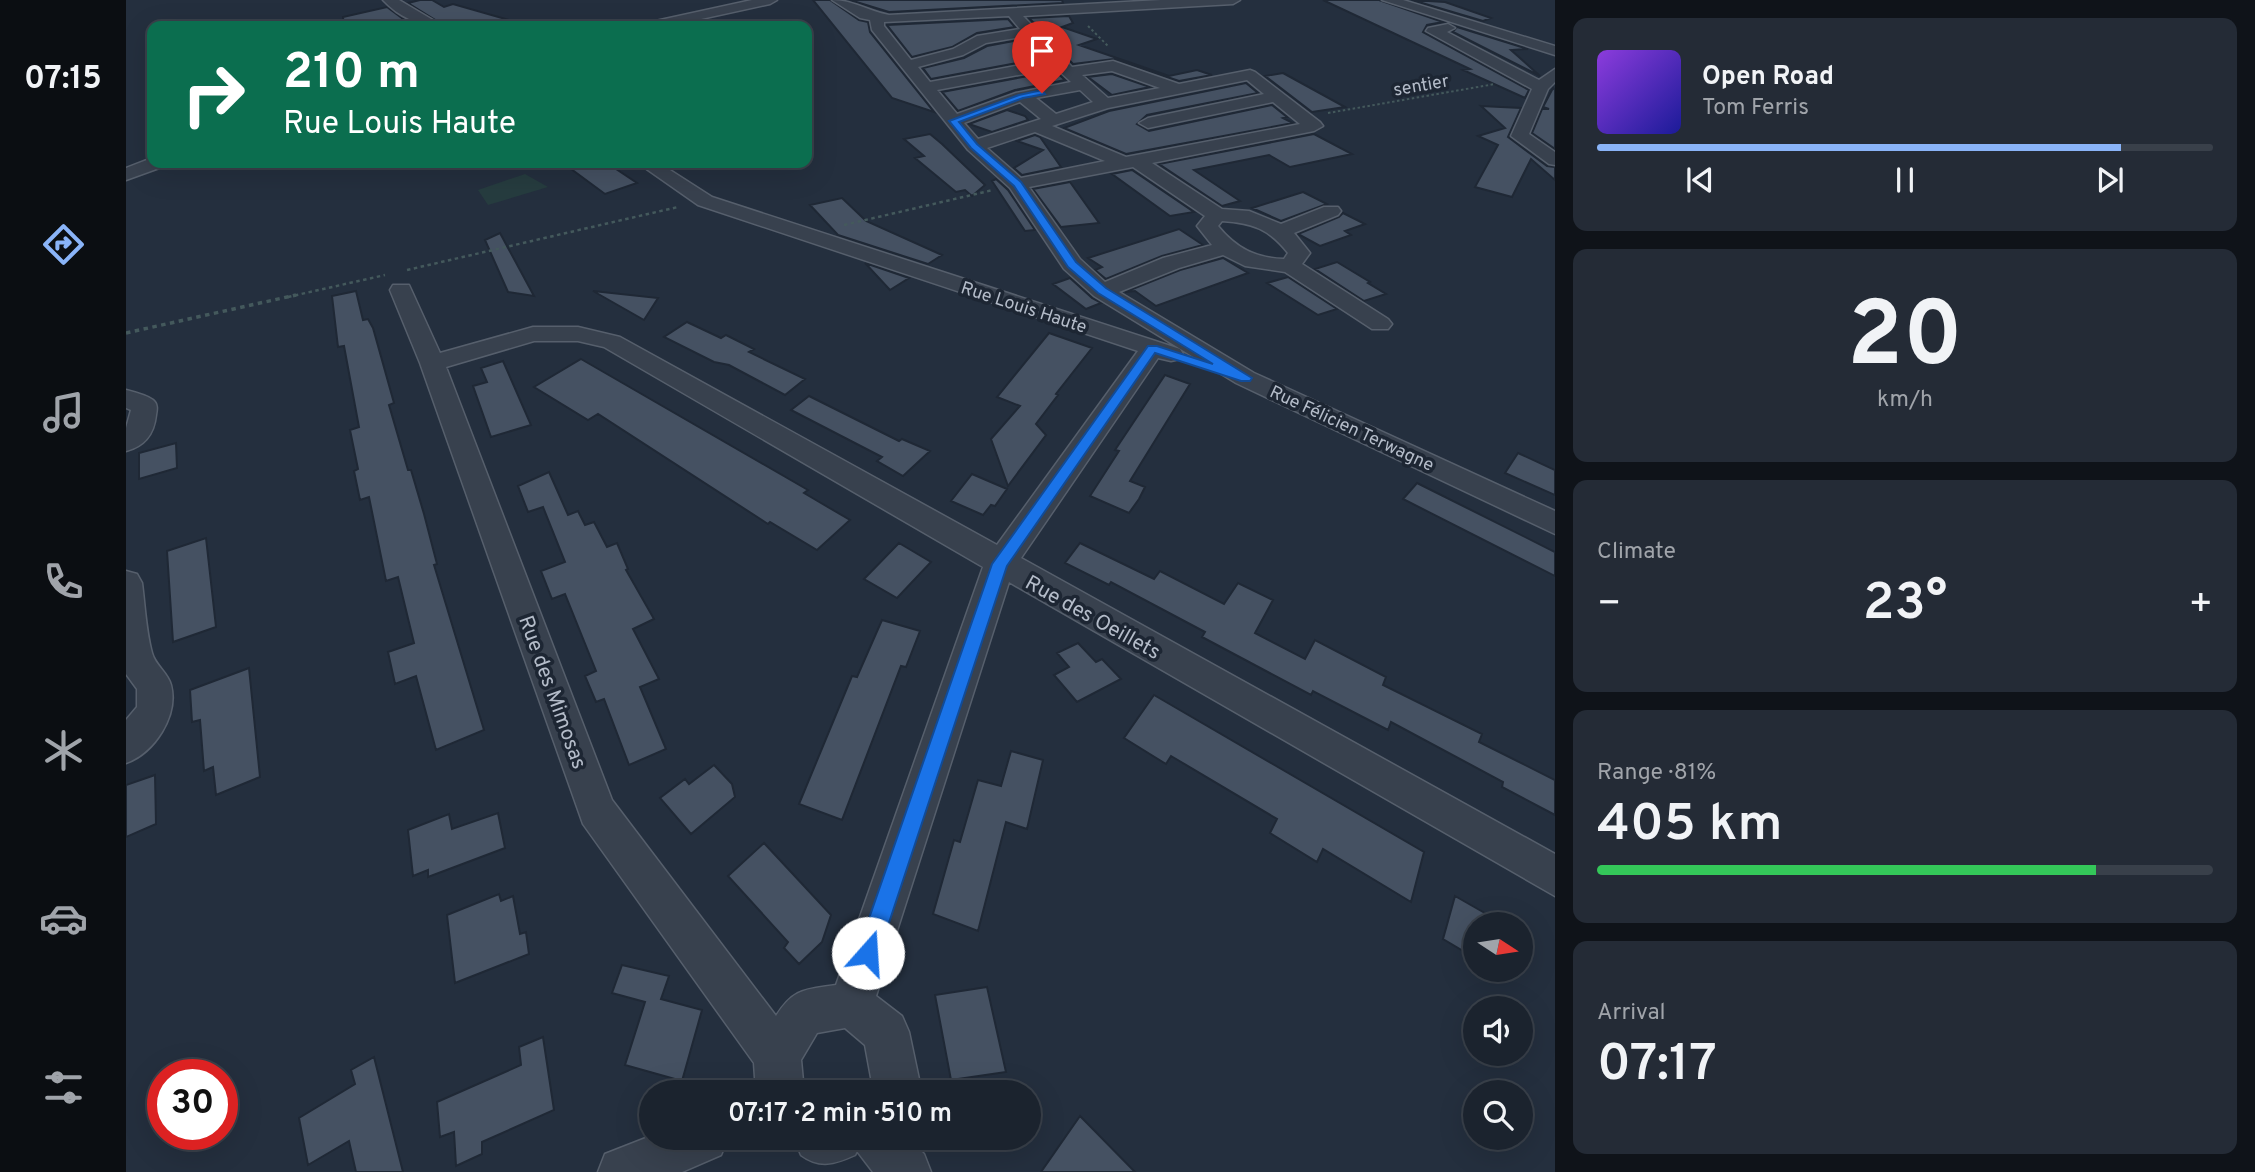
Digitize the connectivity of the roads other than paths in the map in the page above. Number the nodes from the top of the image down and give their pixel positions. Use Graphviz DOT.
graph roads {
  1 [pos="390,0"];
  2 [pos="770,0"];
  3 [pos="839,0"];
  4 [pos="1233,0"];
  5 [pos="1389,0"];
  6 [pos="1145,2"];
  7 [pos="1013,12"];
  8 [pos="877,18"];
  9 [pos="425,21"];
  10 [pos="674,21"];
  11 [pos="1466,24"];
  12 [pos="1055,31"];
  13 [pos="1032,32"];
  14 [pos="961,33"];
  15 [pos="982,39"];
  16 [pos="1072,49"];
  17 [pos="1555,51"];
  18 [pos="958,52"];
  19 [pos="1059,62"];
  20 [pos="908,65"];
  21 [pos="1011,72"];
  22 [pos="1555,74"];
  23 [pos="981,77"];
  24 [pos="1502,83"];
  25 [pos="1082,85"];
  26 [pos="926,87"];
  27 [pos="1548,89"];
  28 [pos="1172,90"];
  29 [pos="1022,96"];
  30 [pos="1277,96"];
  31 [pos="1105,104"];
  32 [pos="1209,111"];
  33 [pos="1054,120"];
  34 [pos="954,121"];
  35 [pos="1148,123"];
  36 [pos="1036,126"];
  37 [pos="1265,136"];
  38 [pos="974,146"];
  39 [pos="1206,148"];
  40 [pos="1555,160"];
  41 [pos="1130,162"];
  42 [pos="147,166"];
  43 [pos="656,168"];
  44 [pos="126,174"];
  45 [pos="1017,184"];
  46 [pos="1331,211"];
  47 [pos="1217,215"];
  48 [pos="840,226"];
  49 [pos="1280,231"];
  50 [pos="804,235"];
  51 [pos="1224,248"];
  52 [pos="1290,266"];
  53 [pos="401,289"];
  54 [pos="1102,290"];
  55 [pos="1380,324"];
  56 [pos="1152,348"];
  57 [pos="432,363"];
  58 [pos="1245,378"];
  59 [pos="126,398"];
  60 [pos="126,442"];
  61 [pos="1555,523"];
  62 [pos="1000,564"];
  63 [pos="126,583"];
  64 [pos="126,591"];
  65 [pos="126,747"];
  66 [pos="1555,876"];
  67 [pos="851,1004"];
  68 [pos="778,1073"];
  69 [pos="895,1080"];
  70 [pos="675,1150"];
  71 [pos="887,1150"];
  72 [pos="623,1172"];
  73 [pos="906,1172"];
  1 -- 9 [label="street"];
  2 -- 10 [label="street"];
  3 -- 8 [label="street"];
  4 -- 6 [label="street"];
  5 -- 11 [label="street"];
  6 -- 7 [label="street"];
  7 -- 8 [label="street"];
  7 -- 13 [label="street"];
  8 -- 20 [label="street, Rue Félicien Terwagne"];
  11 -- 17 [label="street"];
  11 -- 27 [label="street"];
  12 -- 13 [label="street"];
  13 -- 15 [label="street"];
  13 -- 19 [label="street"];
  14 -- 15 [label="street"];
  15 -- 18 [label="street"];
  16 -- 19 [label="street"];
  18 -- 20 [label="street"];
  18 -- 21 [label="street"];
  19 -- 21 [label="street"];
  19 -- 25 [label="street"];
  19 -- 28 [label="street"];
  20 -- 26 [label="street, Rue Félicien Terwagne"];
  21 -- 23 [label="street"];
  22 -- 27 [label="street"];
  23 -- 26 [label="street"];
  23 -- 29 [label="street"];
  24 -- 27 [label="street"];
  25 -- 29 [label="street"];
  25 -- 31 [label="street"];
  26 -- 34 [label="street, Rue Félicien Terwagne"];
  27 -- 40 [label="street"];
  28 -- 30 [label="street"];
  28 -- 31 [label="street"];
  28 -- 32 [label="street"];
  29 -- 33 [label="street"];
  29 -- 34 [label="street"];
  30 -- 32 [label="street"];
  30 -- 37 [label="street"];
  31 -- 33 [label="street"];
  31 -- 35 [label="street"];
  32 -- 35 [label="street"];
  32 -- 37 [label="street"];
  33 -- 36 [label="street"];
  34 -- 38 [label="street, Rue Félicien Terwagne"];
  35 -- 39 [label="street"];
  36 -- 38 [label="street"];
  36 -- 41 [label="street"];
  37 -- 39 [label="street"];
  38 -- 45 [label="street, Rue Félicien Terwagne"];
  39 -- 41 [label="street"];
  41 -- 45 [label="street"];
  41 -- 47 [label="street"];
  42 -- 44 [label="street"];
  43 -- 50 [label="street, Rue Louis Haute"];
  45 -- 54 [label="street, Rue Félicien Terwagne"];
  46 -- 49 [label="street"];
  47 -- 49 [label="street"];
  47 -- 51 [label="street"];
  48 -- 50 [label="street"];
  49 -- 52 [label="street"];
  50 -- 56 [label="street, Rue Louis Haute"];
  51 -- 52 [label="street"];
  51 -- 54 [label="street"];
  52 -- 55 [label="street"];
  53 -- 57 [label="street, Rue des Mimosas"];
  54 -- 58 [label="street, Rue Félicien Terwagne"];
  56 -- 58 [label="street, Rue Louis Haute"];
  56 -- 62 [label="street"];
  57 -- 62 [label="street, Rue des Oeillets"];
  57 -- 68 [label="street, Rue des Mimosas"];
  58 -- 61 [label="street, Rue Félicien Terwagne"];
  59 -- 60 [label="street"];
  62 -- 66 [label="street, Rue des Oeillets"];
  62 -- 67 [label="street"];
  63 -- 64 [label="street"];
  64 -- 65 [label="street"];
  67 -- 68 [label="street"];
  67 -- 69 [label="street"];
  70 -- 72 [label="street"];
  71 -- 73 [label="street"];
}
